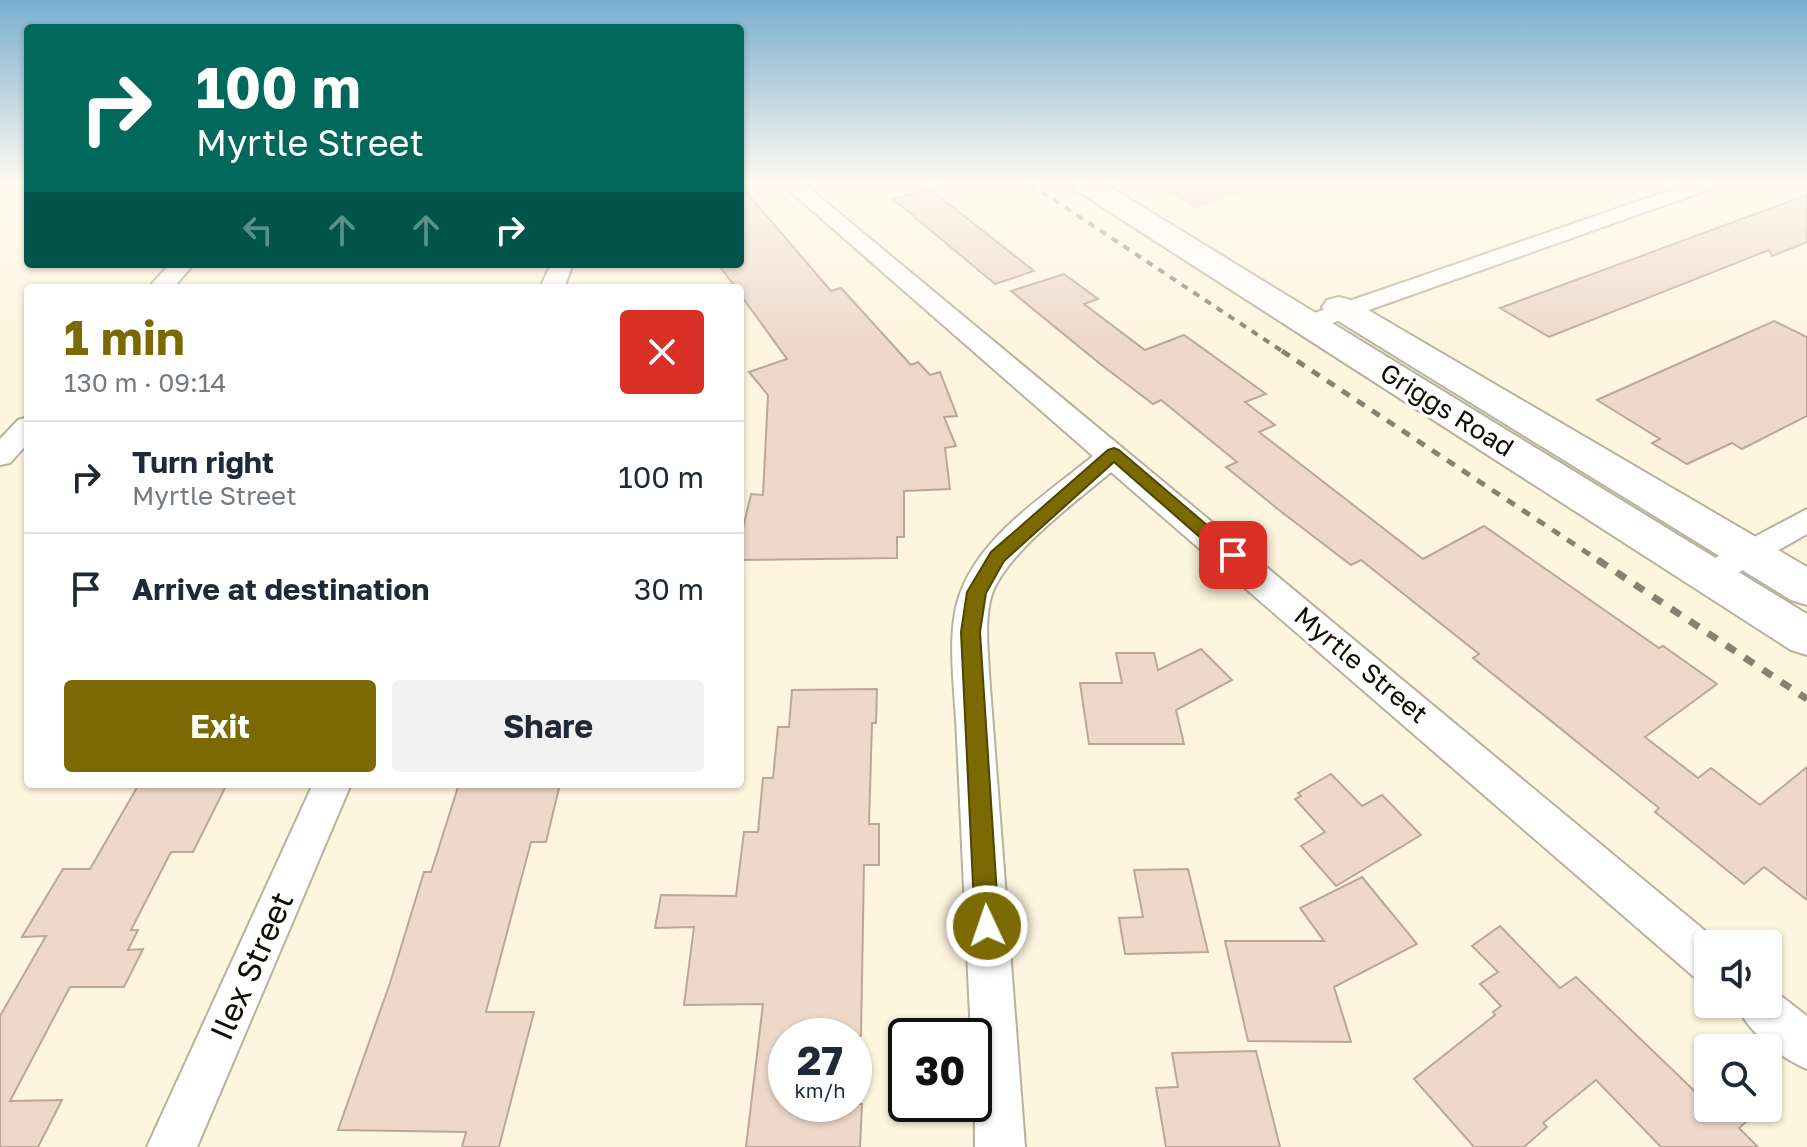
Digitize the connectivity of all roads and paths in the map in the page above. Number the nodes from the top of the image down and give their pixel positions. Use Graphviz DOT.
graph roads {
  1 [pos="856,238"];
  2 [pos="1172,238"];
  3 [pos="1225,238"];
  4 [pos="1554,238"];
  5 [pos="179,268"];
  6 [pos="164,284"];
  7 [pos="1345,311"];
  8 [pos="1309,323"];
  9 [pos="24,430"];
  10 [pos="1114,454"];
  11 [pos="0,456"];
  12 [pos="1807,520"];
  13 [pos="1748,553"];
  14 [pos="1709,575"];
  15 [pos="1807,588"];
  16 [pos="1807,637"];
  17 [pos="330,788"];
  18 [pos="1694,949"];
  19 [pos="1774,1018"];
  20 [pos="1807,1046"];
  21 [pos="172,1147"];
  22 [pos="1000,1147"];
  1 -- 10 [label="street, Myrtle Street"];
  2 -- 8 [label="main road, Griggs Road"];
  3 -- 7 [label="main road, Griggs Road"];
  4 -- 7 [label="street"];
  5 -- 6 [label="street"];
  7 -- 8 [label="street"];
  7 -- 13 [label="main road, Griggs Road"];
  8 -- 14 [label="main road, Griggs Road"];
  9 -- 11 [label="street"];
  10 -- 18 [label="street, Myrtle Street"];
  10 -- 22 [label="street"];
  12 -- 13 [label="street"];
  13 -- 14 [label="street"];
  13 -- 15 [label="main road, Griggs Road"];
  14 -- 16 [label="main road, Griggs Road"];
  17 -- 21 [label="street, Ilex Street"];
  19 -- 20 [label="street"];
}
